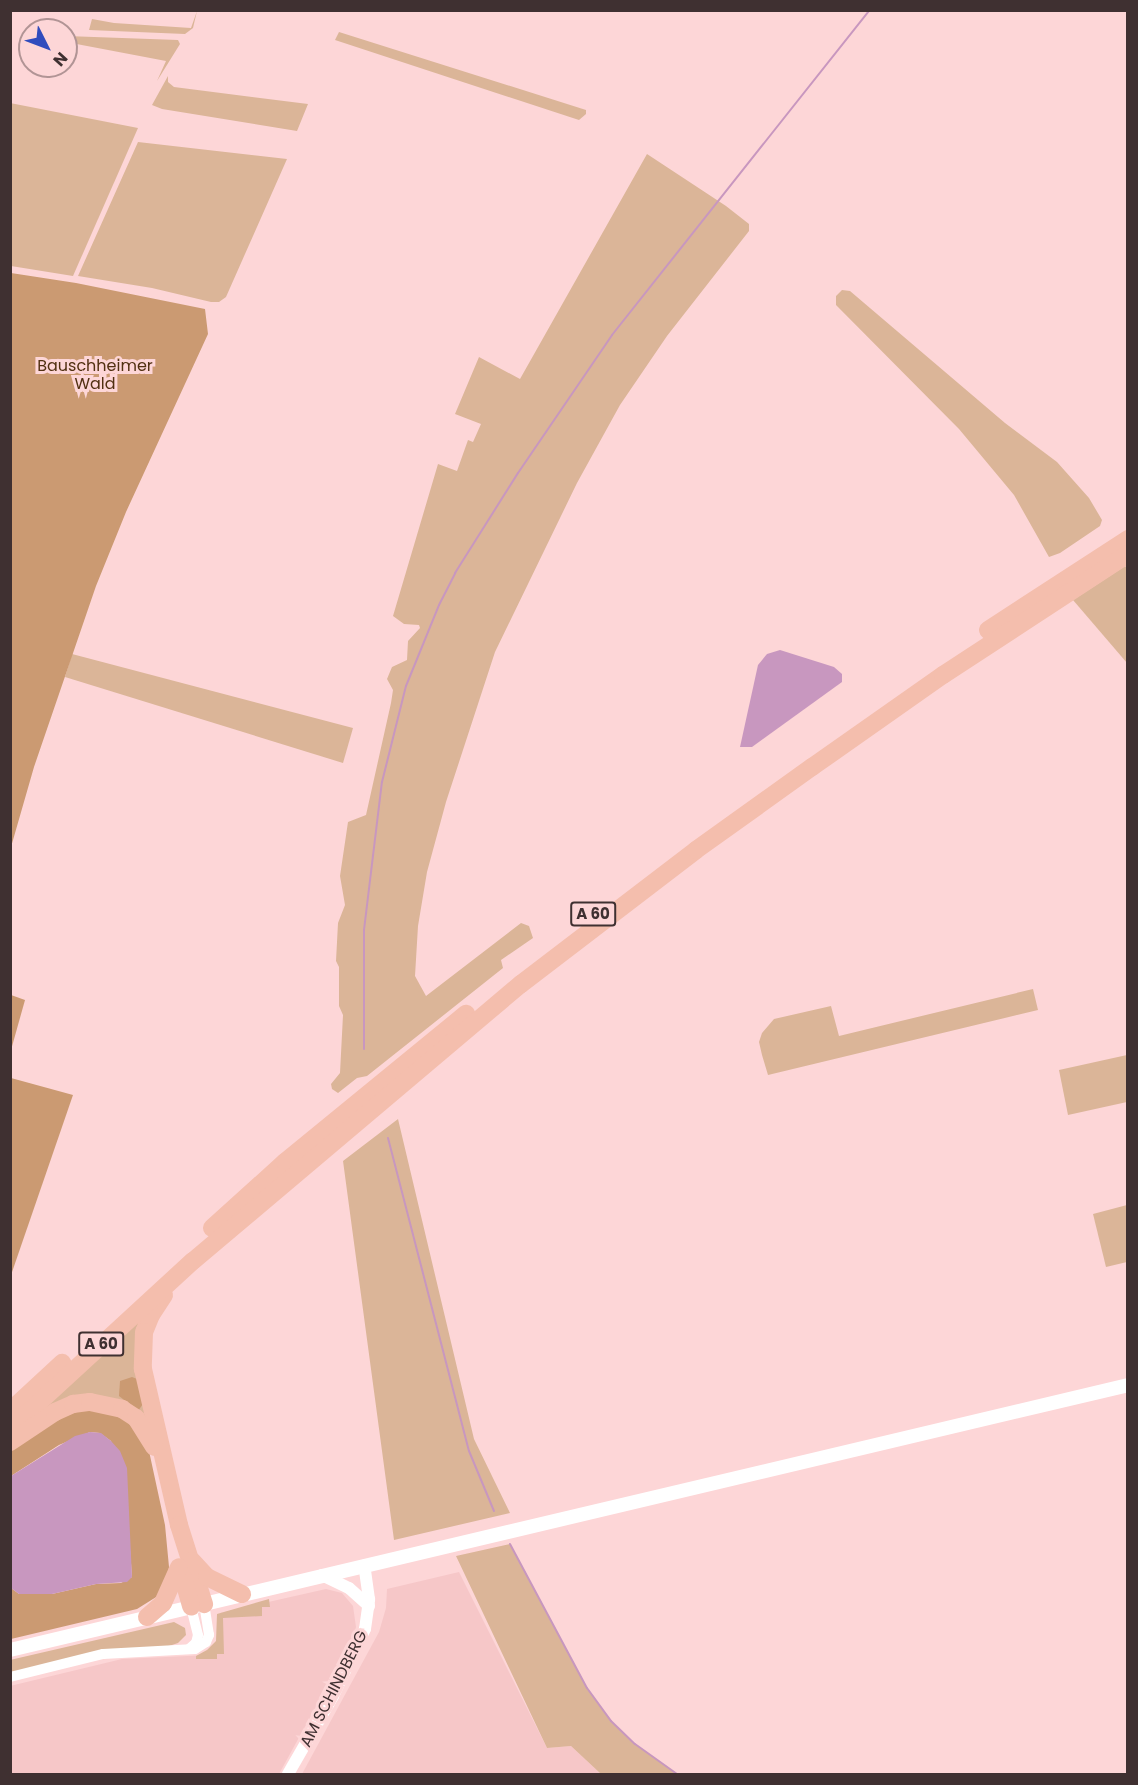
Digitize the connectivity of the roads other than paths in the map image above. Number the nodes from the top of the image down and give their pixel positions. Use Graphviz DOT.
graph roads {
  1 [pos="1128,539"];
  2 [pos="1128,554"];
  3 [pos="193,1261"];
  4 [pos="1128,1385"];
  5 [pos="10,1411"];
  6 [pos="10,1429"];
  7 [pos="10,1442"];
  8 [pos="184,1561"];
  9 [pos="364,1565"];
  10 [pos="322,1575"];
  11 [pos="242,1594"];
  12 [pos="197,1605"];
  13 [pos="369,1606"];
  14 [pos="147,1617"];
  15 [pos="10,1650"];
  16 [pos="10,1677"];
  17 [pos="288,1774"];
  1 -- 5 [label="highway, A 60"];
  2 -- 3 [label="highway, A 60"];
  3 -- 6 [label="highway, A 60"];
  3 -- 8 [label="highway"];
  4 -- 9 [label="main road"];
  7 -- 8 [label="highway"];
  8 -- 11 [label="highway"];
  8 -- 12 [label="highway"];
  8 -- 14 [label="highway"];
  9 -- 10 [label="main road"];
  9 -- 13 [label="street, AM SCHINDBERG"];
  10 -- 11 [label="main road"];
  10 -- 13 [label="street"];
  11 -- 12 [label="main road"];
  12 -- 14 [label="main road"];
  12 -- 16 [label="street"];
  13 -- 17 [label="street, AM SCHINDBERG"];
  14 -- 15 [label="main road"];
}
